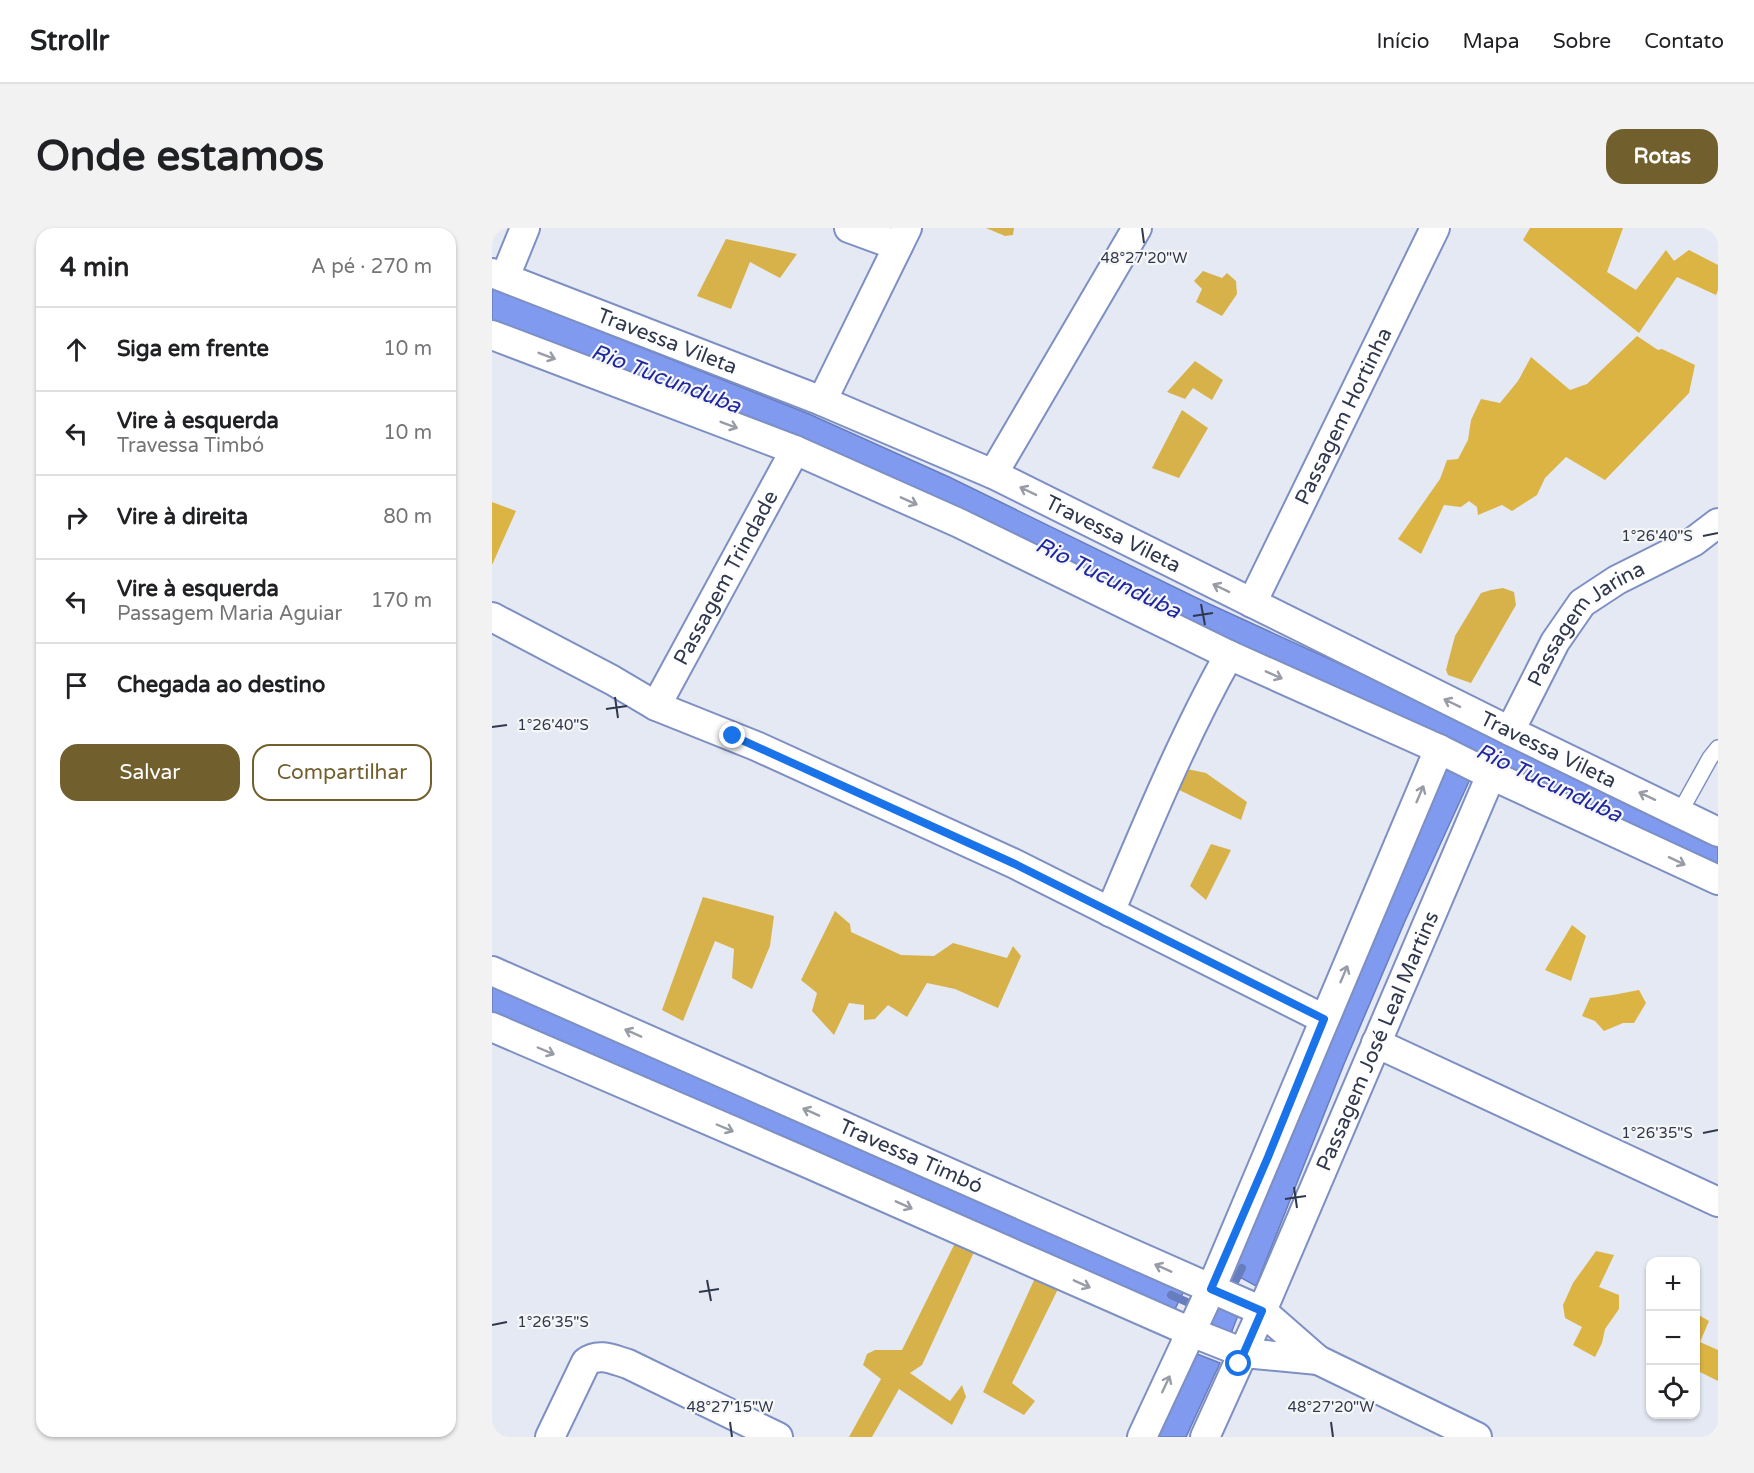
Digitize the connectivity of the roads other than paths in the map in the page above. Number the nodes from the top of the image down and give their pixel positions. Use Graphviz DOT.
graph roads {
  1 [pos="525,228"];
  2 [pos="849,228"];
  3 [pos="1137,228"];
  4 [pos="1435,228"];
  5 [pos="902,237"];
  6 [pos="499,275"];
  7 [pos="492,336"];
  8 [pos="822,401"];
  9 [pos="795,450"];
  10 [pos="993,474"];
  11 [pos="1718,523"];
  12 [pos="1252,603"];
  13 [pos="492,617"];
  14 [pos="1229,655"];
  15 [pos="656,706"];
  16 [pos="1510,731"];
  17 [pos="1718,748"];
  18 [pos="1439,749"];
  19 [pos="1491,775"];
  20 [pos="1680,812"];
  21 [pos="1718,832"];
  22 [pos="1718,880"];
  23 [pos="1110,912"];
  24 [pos="492,971"];
  25 [pos="1324,1019"];
  26 [pos="492,1028"];
  27 [pos="1376,1042"];
  28 [pos="1718,1202"];
  29 [pos="1255,1308"];
  30 [pos="1203,1311"];
  31 [pos="1235,1349"];
  32 [pos="1318,1360"];
  33 [pos="550,1437"];
  34 [pos="778,1437"];
  35 [pos="1142,1437"];
  36 [pos="1205,1437"];
  37 [pos="1477,1437"];
  1 -- 6 [label="street"];
  2 -- 5 [label="street"];
  3 -- 10 [label="street"];
  4 -- 12 [label="street, Passagem Hortinha"];
  5 -- 8 [label="street"];
  6 -- 8 [label="street, Travessa Vileta"];
  7 -- 9 [label="street, one-way"];
  8 -- 10 [label="street, Travessa Vileta"];
  9 -- 14 [label="street, one-way"];
  9 -- 15 [label="street, Passagem Trindade"];
  12 -- 10 [label="street, Travessa Vileta, one-way"];
  11 -- 16 [label="street, Passagem Jarina"];
  16 -- 12 [label="street, Travessa Vileta, one-way"];
  13 -- 15 [label="street"];
  14 -- 18 [label="street, one-way"];
  14 -- 23 [label="street"];
  15 -- 23 [label="street"];
  20 -- 16 [label="street, Travessa Vileta, one-way"];
  17 -- 20 [label="lane"];
  18 -- 19 [label="street"];
  25 -- 18 [label="street, one-way"];
  19 -- 22 [label="street, one-way"];
  19 -- 27 [label="street, Passagem José Leal Martins"];
  20 -- 21 [label="street, Travessa Vileta"];
  23 -- 25 [label="street"];
  30 -- 24 [label="street, Travessa Timbó, one-way"];
  25 -- 30 [label="street"];
  26 -- 30 [label="street, Travessa Timbó, one-way"];
  27 -- 28 [label="street"];
  27 -- 29 [label="street, Passagem José Leal Martins"];
  29 -- 30 [label="street, Travessa Timbó"];
  29 -- 31 [label="street, Passagem José Leal Martins"];
  29 -- 32 [label="street, Travessa Timbó"];
  30 -- 31 [label="street, Travessa Timbó"];
  35 -- 30 [label="street, one-way"];
  31 -- 32 [label="street, Travessa Timbó"];
  31 -- 36 [label="street, Passagem José Leal Martins"];
  32 -- 37 [label="street, Travessa Timbó"];
  33 -- 34 [label="street"];
}
